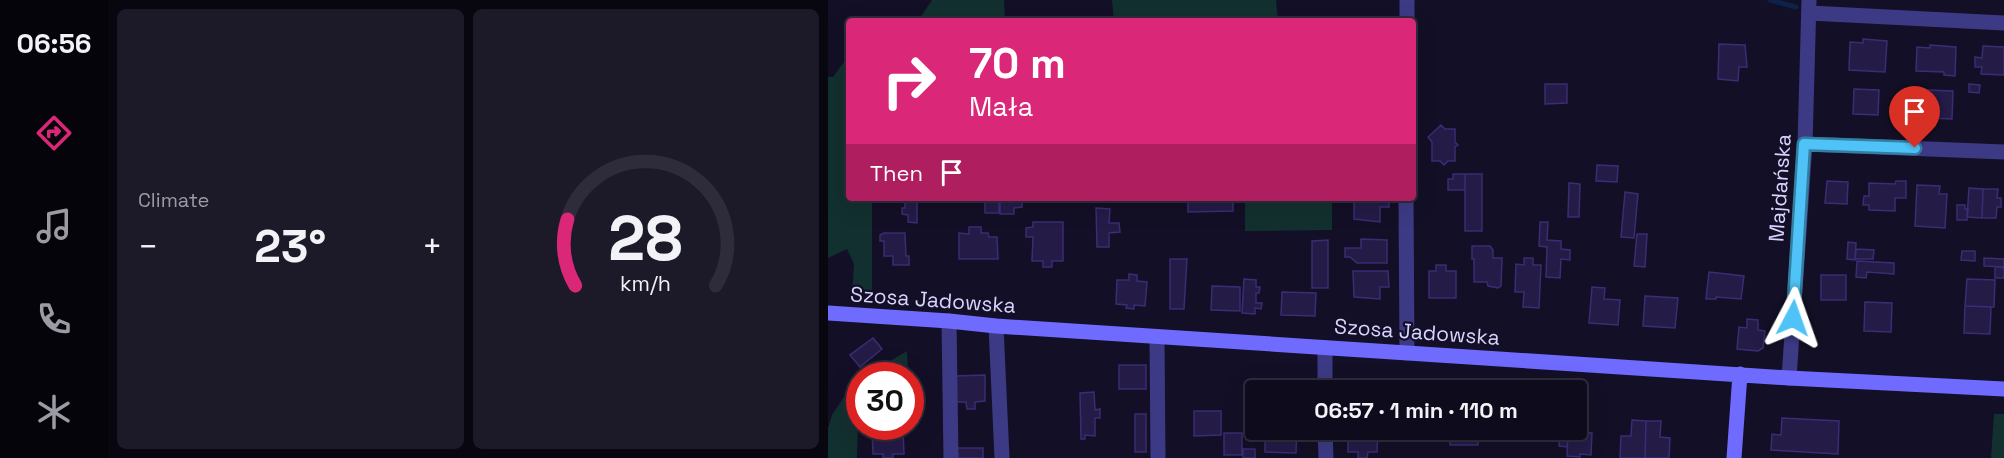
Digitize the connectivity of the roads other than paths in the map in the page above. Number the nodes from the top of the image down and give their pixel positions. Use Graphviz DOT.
graph roads {
  1 [pos="1407,0"];
  2 [pos="1810,6"];
  3 [pos="1407,18"];
  4 [pos="2004,23"];
  5 [pos="1804,144"];
  6 [pos="2004,152"];
  7 [pos="1407,201"];
  8 [pos="828,314"];
  9 [pos="949,321"];
  10 [pos="996,326"];
  11 [pos="1157,337"];
  12 [pos="1324,348"];
  13 [pos="1407,353"];
  14 [pos="1740,374"];
  15 [pos="1789,378"];
  16 [pos="1325,380"];
  17 [pos="2004,389"];
  18 [pos="1325,440"];
  19 [pos="951,458"];
  20 [pos="1002,458"];
  21 [pos="1158,458"];
  22 [pos="1326,458"];
  23 [pos="1734,458"];
  1 -- 3 [label="street"];
  2 -- 4 [label="street"];
  2 -- 5 [label="street, Majdańska"];
  5 -- 6 [label="street"];
  5 -- 15 [label="street, Majdańska"];
  7 -- 13 [label="street"];
  8 -- 9 [label="main road, Szosa Jadowska"];
  9 -- 10 [label="main road, Szosa Jadowska"];
  9 -- 19 [label="street"];
  10 -- 11 [label="main road, Szosa Jadowska"];
  10 -- 20 [label="street"];
  11 -- 12 [label="main road, Szosa Jadowska"];
  11 -- 21 [label="street"];
  12 -- 13 [label="main road, Szosa Jadowska"];
  12 -- 16 [label="street"];
  13 -- 14 [label="main road, Szosa Jadowska"];
  14 -- 15 [label="main road, Szosa Jadowska"];
  14 -- 23 [label="main road"];
  15 -- 17 [label="main road, Szosa Jadowska"];
  18 -- 22 [label="street"];
}
